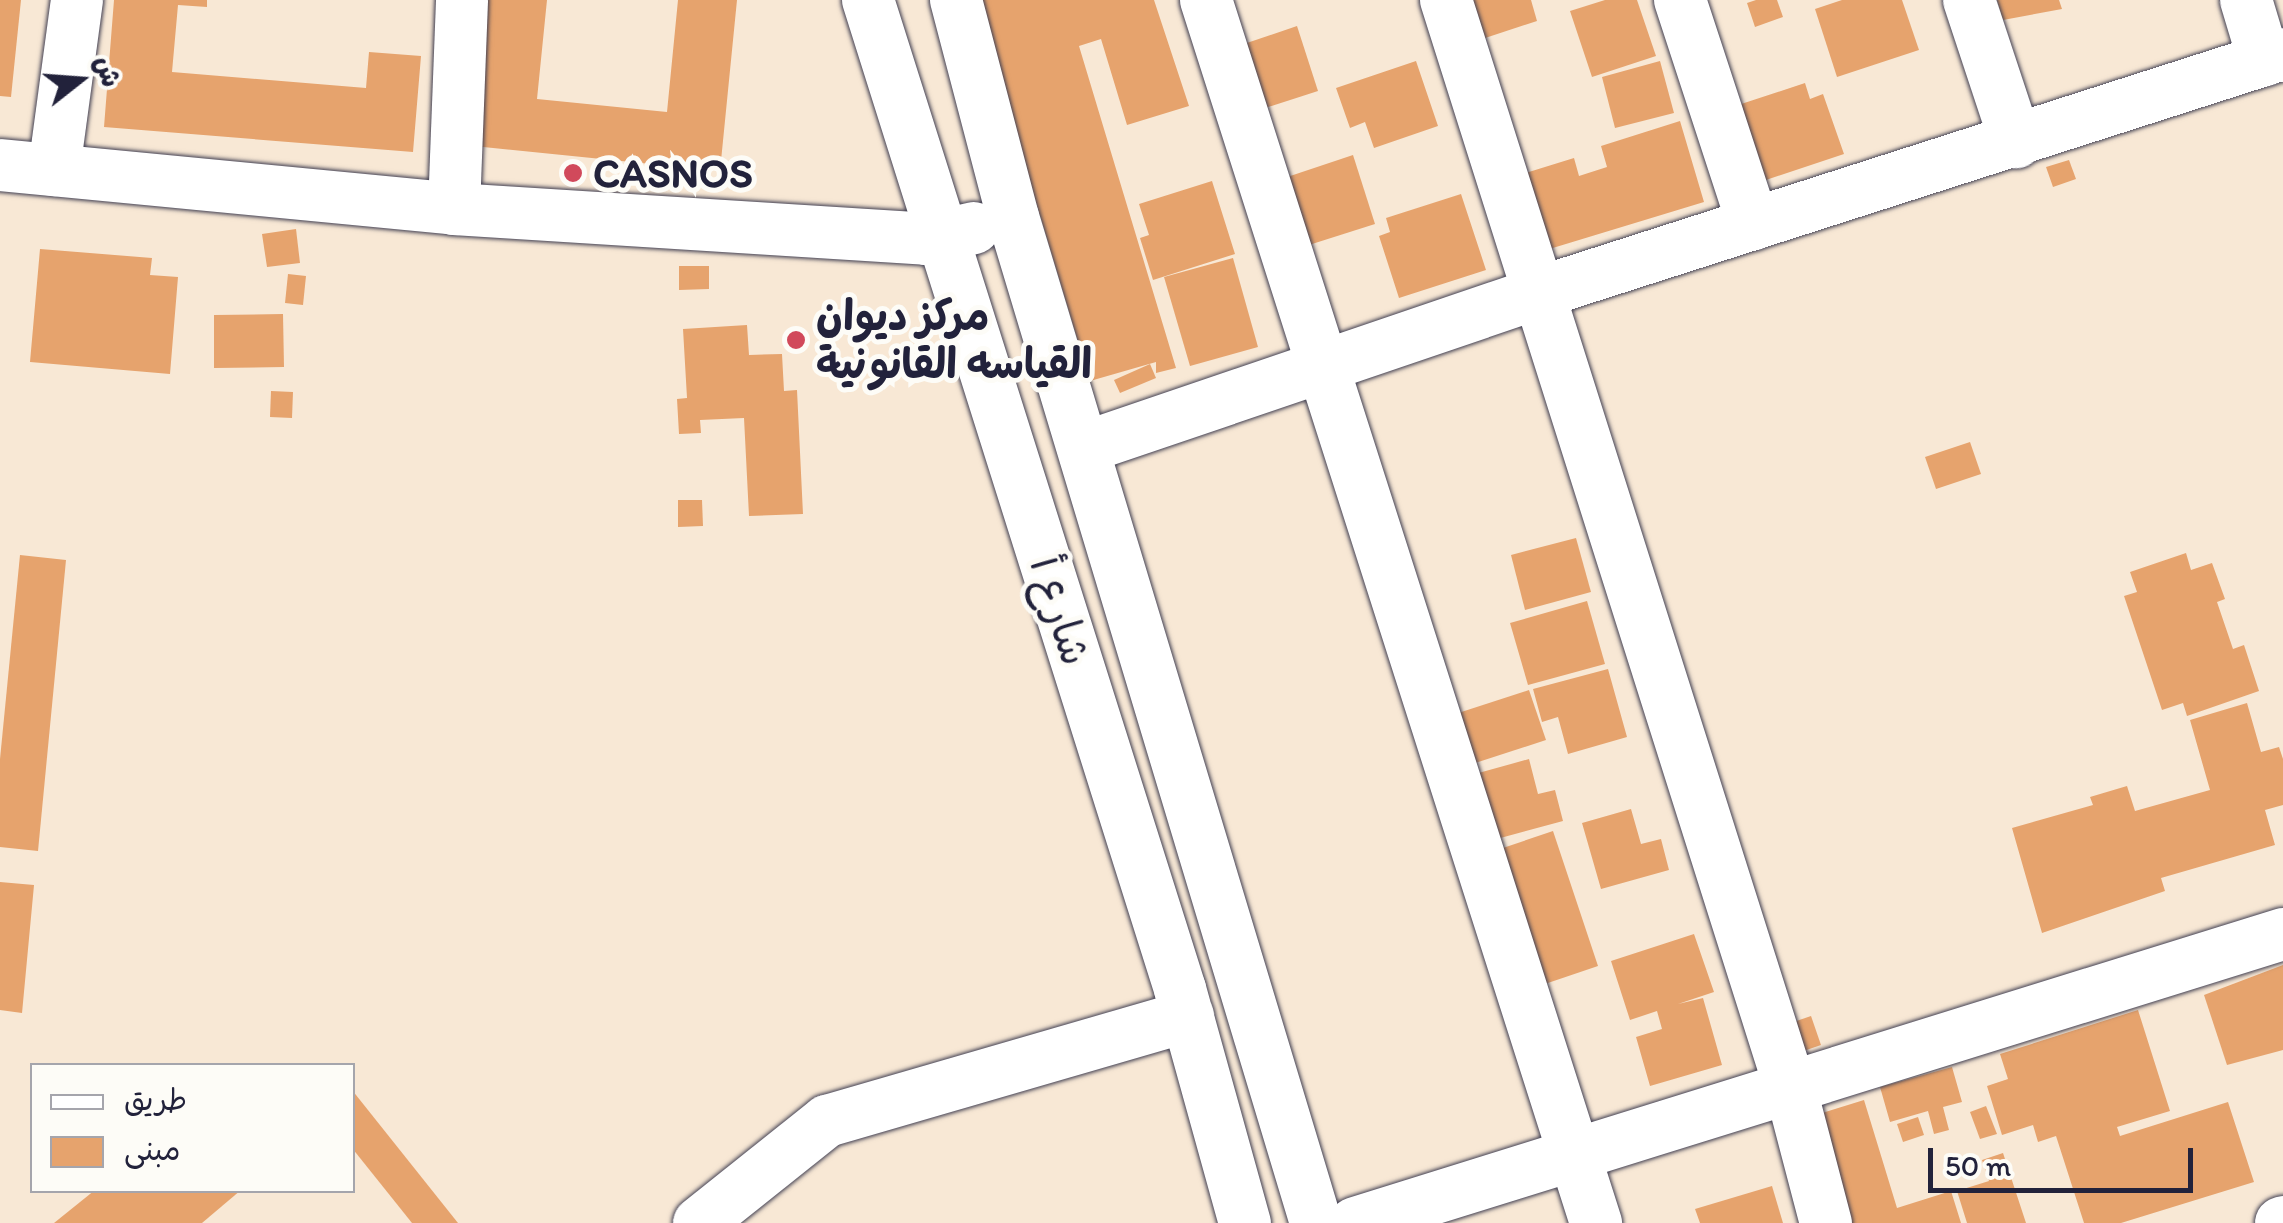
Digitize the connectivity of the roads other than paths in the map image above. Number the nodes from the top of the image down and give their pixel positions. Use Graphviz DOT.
graph roads {
  1 [pos="76,0"];
  2 [pos="462,0"];
  3 [pos="868,0"];
  4 [pos="956,0"];
  5 [pos="1206,0"];
  6 [pos="1446,0"];
  7 [pos="1680,0"];
  8 [pos="1969,0"];
  9 [pos="2246,0"];
  10 [pos="2274,57"];
  11 [pos="2016,142"];
  12 [pos="0,165"];
  13 [pos="54,170"];
  14 [pos="454,209"];
  15 [pos="1013,217"];
  16 [pos="1753,224"];
  17 [pos="941,238"];
  18 [pos="1541,292"];
  19 [pos="1324,368"];
  20 [pos="1086,447"];
  21 [pos="2283,934"];
  22 [pos="1188,1016"];
  23 [pos="1791,1090"];
  24 [pos="1577,1156"];
  25 [pos="700,1223"];
  26 [pos="1245,1223"];
  27 [pos="1316,1223"];
  28 [pos="1355,1223"];
  29 [pos="1596,1223"];
  30 [pos="1826,1223"];
  1 -- 13 [label="street"];
  2 -- 14 [label="street"];
  3 -- 17 [label="street, شارع أ"];
  4 -- 15 [label="street, شارع أ"];
  5 -- 19 [label="street"];
  6 -- 18 [label="street"];
  7 -- 16 [label="street"];
  8 -- 11 [label="street"];
  9 -- 10 [label="street"];
  10 -- 11 [label="street"];
  11 -- 16 [label="street"];
  12 -- 13 [label="street"];
  13 -- 14 [label="street"];
  14 -- 17 [label="street"];
  15 -- 17 [label="street"];
  15 -- 20 [label="street, شارع أ"];
  16 -- 18 [label="street"];
  17 -- 22 [label="street, شارع أ"];
  18 -- 19 [label="street"];
  18 -- 23 [label="street"];
  19 -- 20 [label="street"];
  19 -- 24 [label="street"];
  20 -- 27 [label="street, شارع أ"];
  21 -- 23 [label="street"];
  22 -- 25 [label="street"];
  22 -- 26 [label="street, شارع أ"];
  23 -- 24 [label="street"];
  23 -- 30 [label="street"];
  24 -- 28 [label="street"];
  24 -- 29 [label="street"];
}
